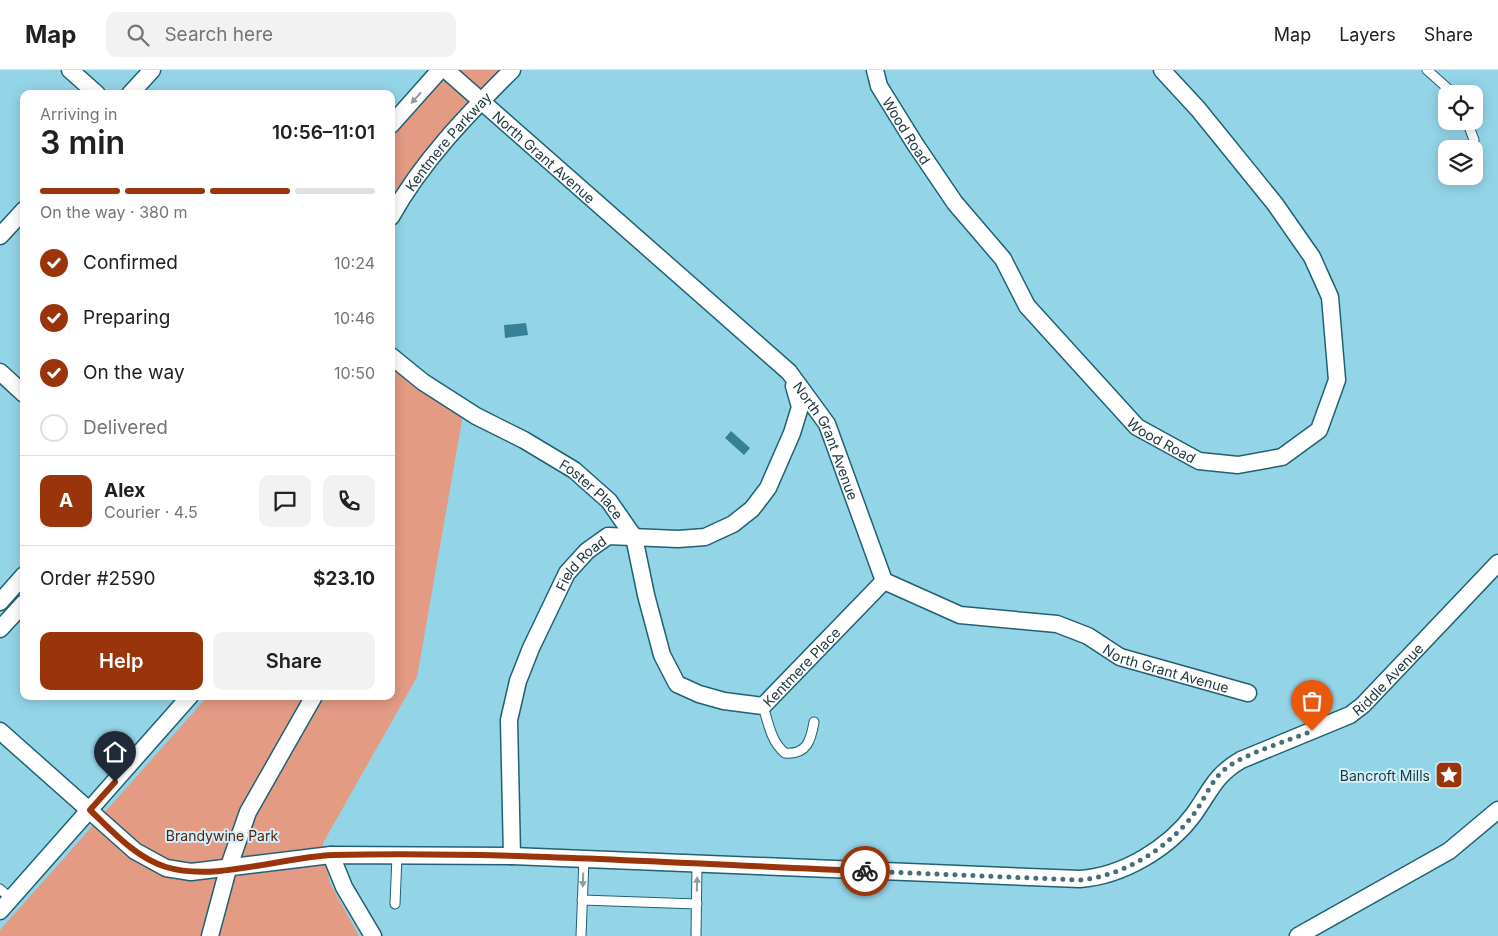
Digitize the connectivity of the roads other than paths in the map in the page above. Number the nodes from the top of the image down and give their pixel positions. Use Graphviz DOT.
graph roads {
  1 [pos="70,70"];
  2 [pos="152,70"];
  3 [pos="440,70"];
  4 [pos="446,70"];
  5 [pos="512,70"];
  6 [pos="875,70"];
  7 [pos="1162,70"];
  8 [pos="1427,70"];
  9 [pos="1444,85"];
  10 [pos="92,90"];
  11 [pos="134,90"];
  12 [pos="482,100"];
  13 [pos="395,121"];
  14 [pos="1470,130"];
  15 [pos="1474,140"];
  16 [pos="395,210"];
  17 [pos="20,214"];
  18 [pos="0,236"];
  19 [pos="395,359"];
  20 [pos="0,372"];
  21 [pos="789,372"];
  22 [pos="20,390"];
  23 [pos="634,537"];
  24 [pos="1498,562"];
  25 [pos="20,580"];
  26 [pos="884,581"];
  27 [pos="0,602"];
  28 [pos="20,607"];
  29 [pos="0,629"];
  30 [pos="1248,693"];
  31 [pos="699,694"];
  32 [pos="186,700"];
  33 [pos="312,700"];
  34 [pos="763,706"];
  35 [pos="814,722"];
  36 [pos="0,731"];
  37 [pos="90,810"];
  38 [pos="1498,810"];
  39 [pos="330,855"];
  40 [pos="397,856"];
  41 [pos="512,856"];
  42 [pos="584,859"];
  43 [pos="698,864"];
  44 [pos="228,869"];
  45 [pos="6,894"];
  46 [pos="582,900"];
  47 [pos="395,904"];
  48 [pos="697,904"];
  49 [pos="0,911"];
  50 [pos="210,936"];
  51 [pos="373,936"];
  52 [pos="581,936"];
  53 [pos="696,936"];
  54 [pos="1298,936"];
  1 -- 10 [label="street"];
  2 -- 11 [label="street"];
  3 -- 13 [label="street, one-way"];
  4 -- 12 [label="street, North Grant Avenue"];
  5 -- 12 [label="street, Kentmere Parkway"];
  6 -- 7 [label="street, Wood Road"];
  8 -- 9 [label="lane"];
  12 -- 16 [label="street, Kentmere Parkway"];
  12 -- 21 [label="street, North Grant Avenue"];
  14 -- 15 [label="lane"];
  17 -- 18 [label="street"];
  19 -- 23 [label="street, Foster Place"];
  20 -- 22 [label="street"];
  21 -- 23 [label="street, Field Road"];
  21 -- 26 [label="street, North Grant Avenue"];
  23 -- 31 [label="street, Foster Place"];
  23 -- 41 [label="street, Field Road"];
  24 -- 43 [label="street, Riddle Avenue"];
  25 -- 27 [label="street"];
  26 -- 30 [label="street, North Grant Avenue"];
  26 -- 34 [label="street, Kentmere Place"];
  28 -- 29 [label="street"];
  31 -- 34 [label="street, Kentmere Place"];
  32 -- 37 [label="street"];
  33 -- 44 [label="street"];
  34 -- 35 [label="lane"];
  36 -- 37 [label="street, Riddle Avenue"];
  37 -- 44 [label="street, Riddle Avenue"];
  37 -- 45 [label="street"];
  38 -- 54 [label="street"];
  39 -- 40 [label="street, Riddle Avenue"];
  39 -- 44 [label="street, Riddle Avenue"];
  39 -- 51 [label="street"];
  40 -- 41 [label="street, Riddle Avenue"];
  40 -- 47 [label="lane"];
  41 -- 42 [label="street, Riddle Avenue"];
  42 -- 43 [label="street, Riddle Avenue"];
  42 -- 46 [label="lane, one-way"];
  48 -- 43 [label="lane, one-way"];
  44 -- 50 [label="street"];
  45 -- 49 [label="street"];
  46 -- 48 [label="lane"];
  46 -- 52 [label="lane"];
  48 -- 53 [label="lane"];
}
